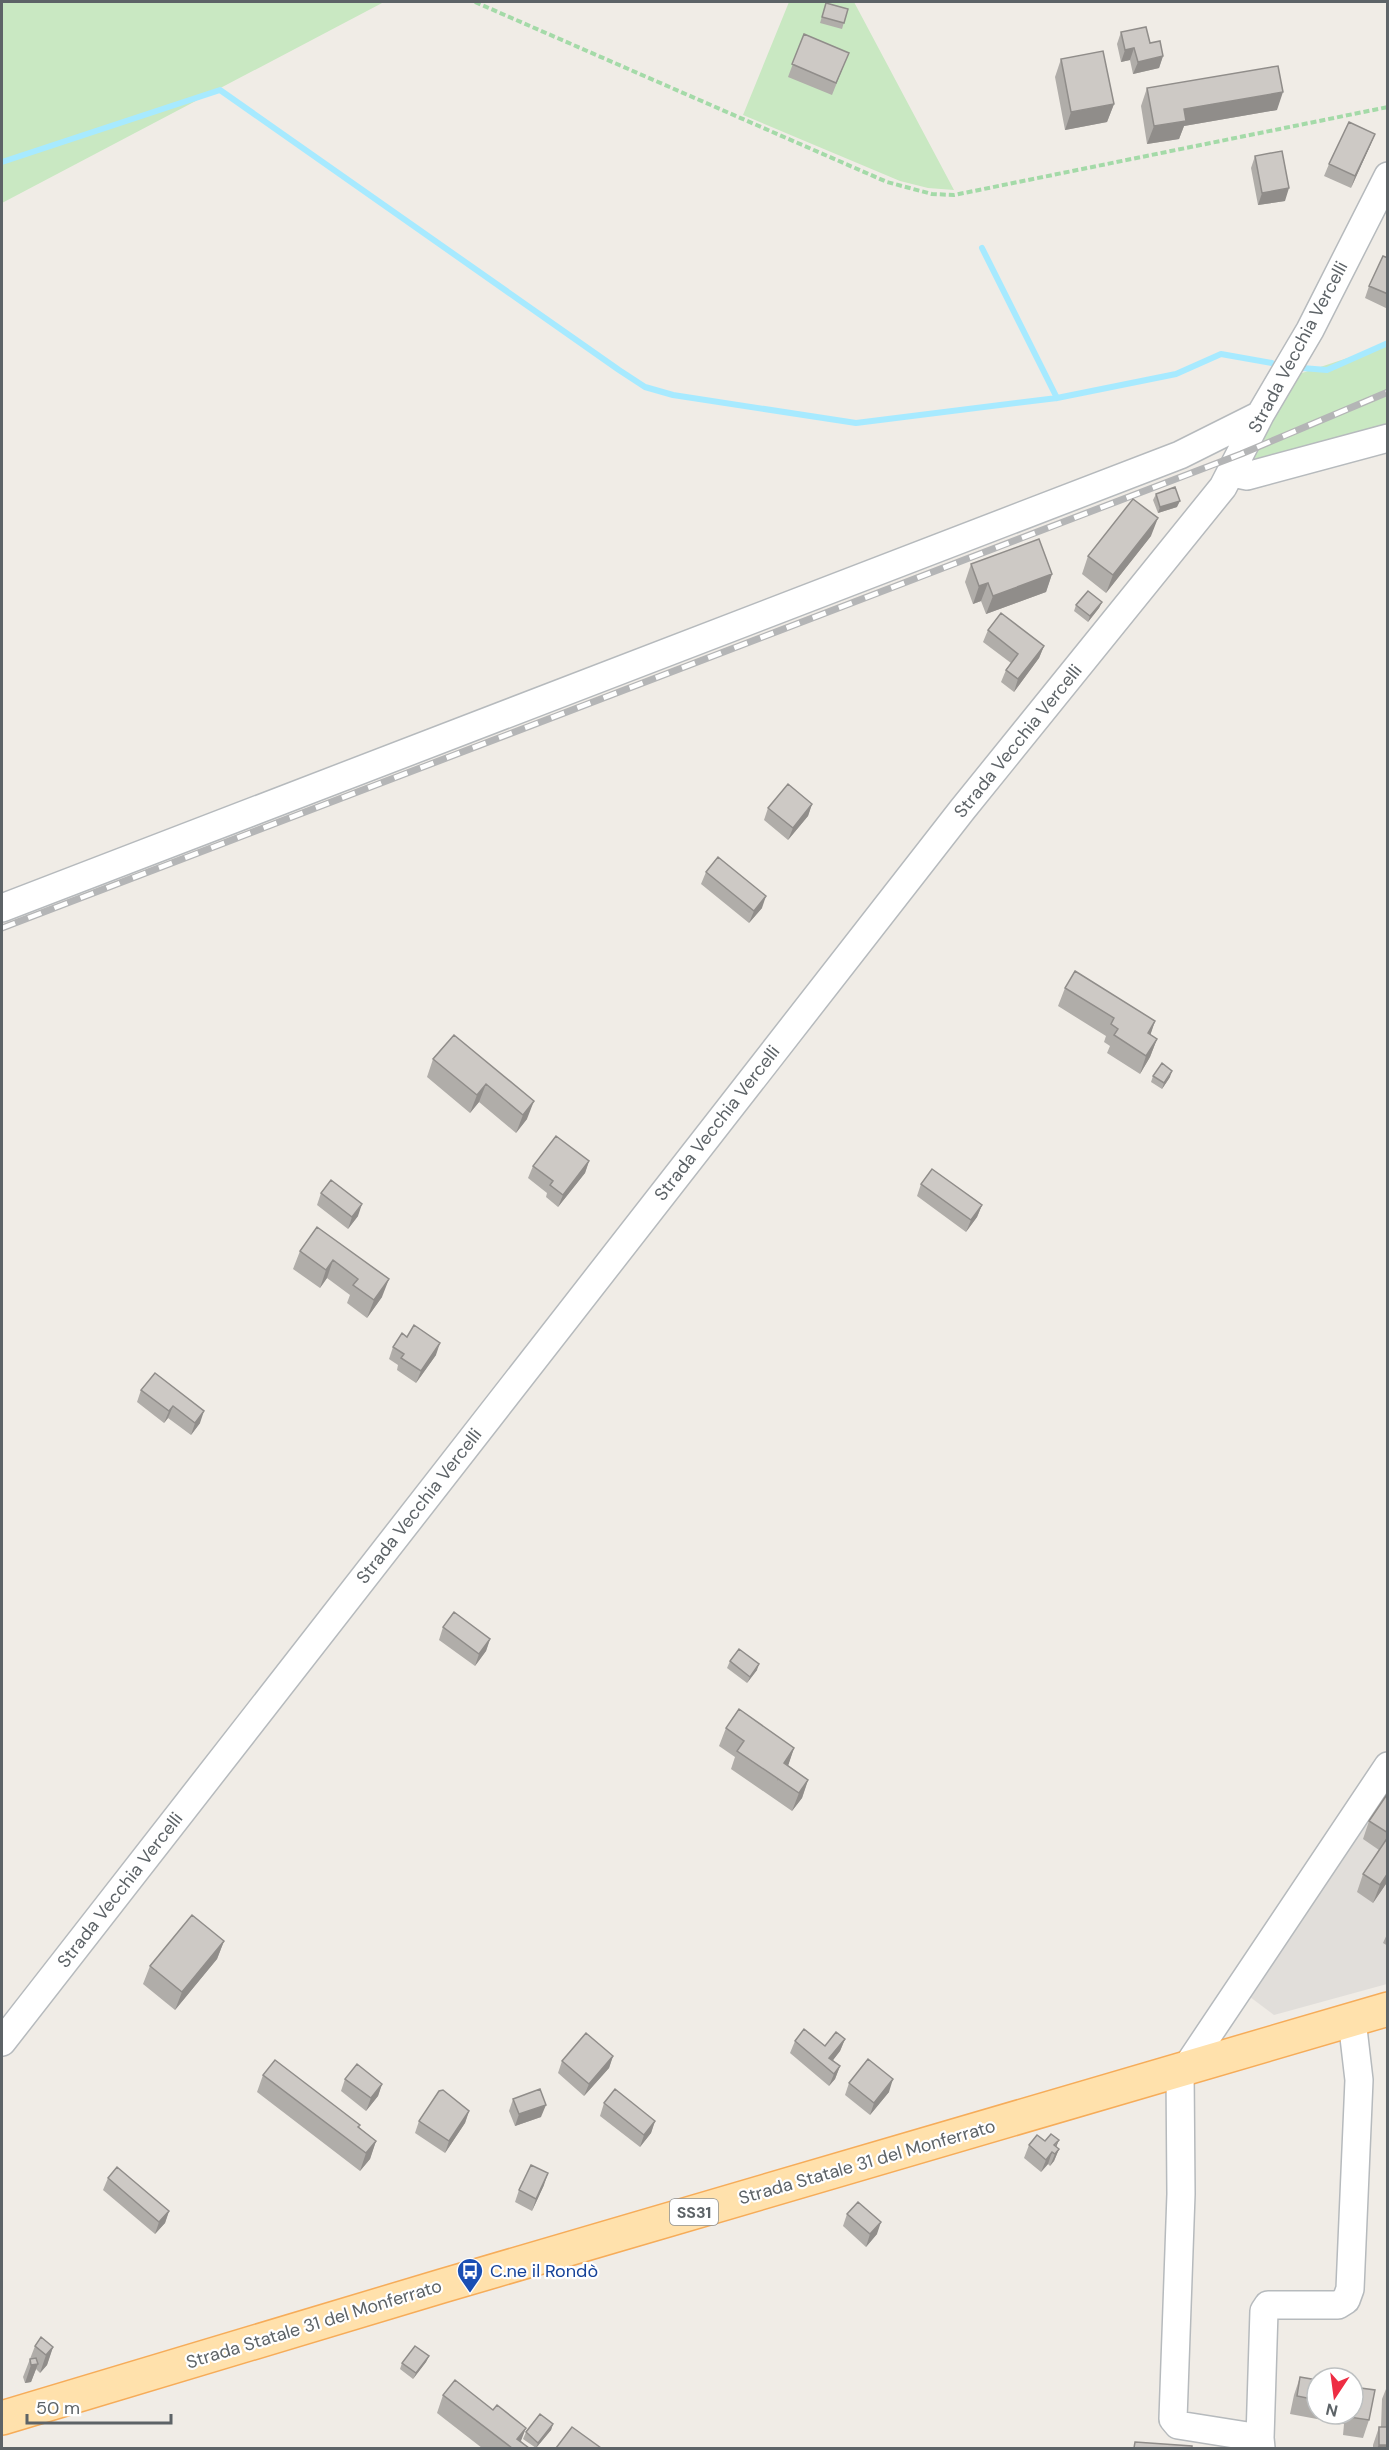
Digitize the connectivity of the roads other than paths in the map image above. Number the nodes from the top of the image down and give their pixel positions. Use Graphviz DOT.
graph roads {
  1 [pos="1388,176"];
  2 [pos="1260,415"];
  3 [pos="1388,438"];
  4 [pos="1232,472"];
  5 [pos="2,908"];
  6 [pos="1388,1766"];
  7 [pos="1388,2009"];
  8 [pos="1352,2020"];
  9 [pos="2,2042"];
  10 [pos="1183,2069"];
  11 [pos="2,2418"];
  12 [pos="1260,2443"];
  1 -- 2 [label="street, Strada Vecchia Vercelli"];
  2 -- 4 [label="street, Strada Vecchia Vercelli"];
  2 -- 5 [label="street"];
  3 -- 4 [label="street"];
  4 -- 9 [label="street, Strada Vecchia Vercelli"];
  6 -- 10 [label="street"];
  7 -- 8 [label="main road, Strada Statale 31 del Monferrato / SS31"];
  8 -- 10 [label="main road, Strada Statale 31 del Monferrato / SS31"];
  8 -- 12 [label="street"];
  10 -- 11 [label="main road, Strada Statale 31 del Monferrato / SS31"];
  10 -- 12 [label="street"];
}
